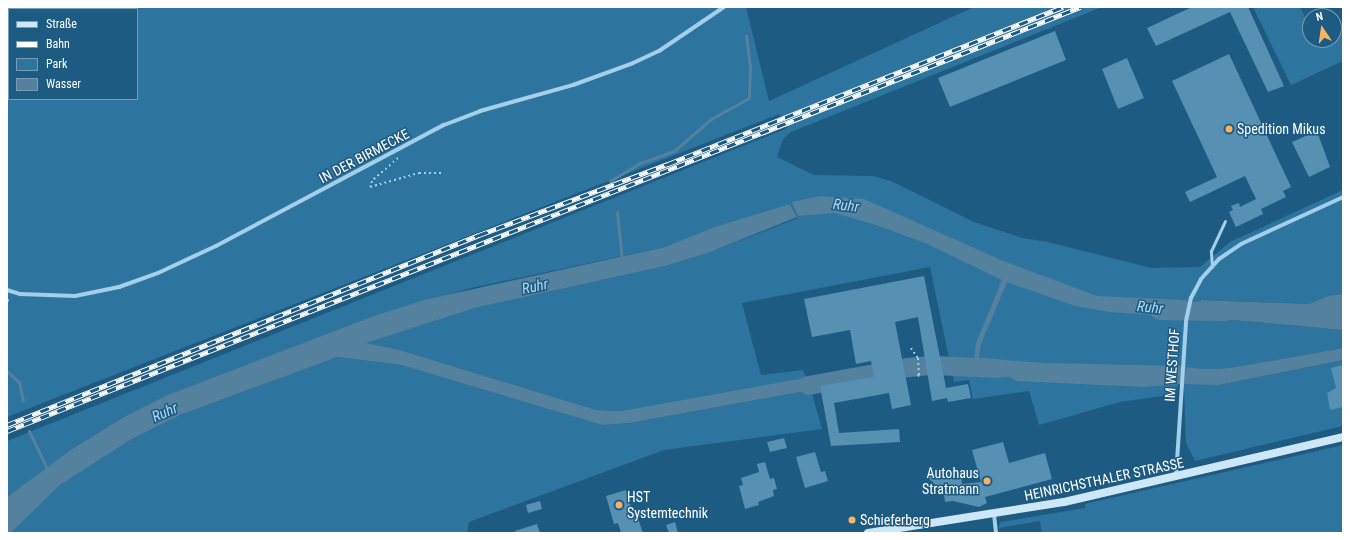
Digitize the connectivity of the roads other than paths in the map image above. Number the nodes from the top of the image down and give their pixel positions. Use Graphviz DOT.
graph roads {
  1 [pos="724,7"];
  2 [pos="1343,197"];
  3 [pos="1225,221"];
  4 [pos="1212,267"];
  5 [pos="7,290"];
  6 [pos="1343,437"];
  7 [pos="1176,478"];
  8 [pos="994,514"];
  9 [pos="868,533"];
  10 [pos="996,533"];
  1 -- 5 [label="street, IN DER BIRMECKE"];
  2 -- 4 [label="street, IM WESTHOF"];
  3 -- 4 [label="lane"];
  4 -- 7 [label="street, IM WESTHOF"];
  6 -- 7 [label="main road, HEINRICHSTHALER STRASSE"];
  7 -- 8 [label="main road, HEINRICHSTHALER STRASSE"];
  8 -- 9 [label="main road, HEINRICHSTHALER STRASSE"];
  8 -- 10 [label="street"];
}
